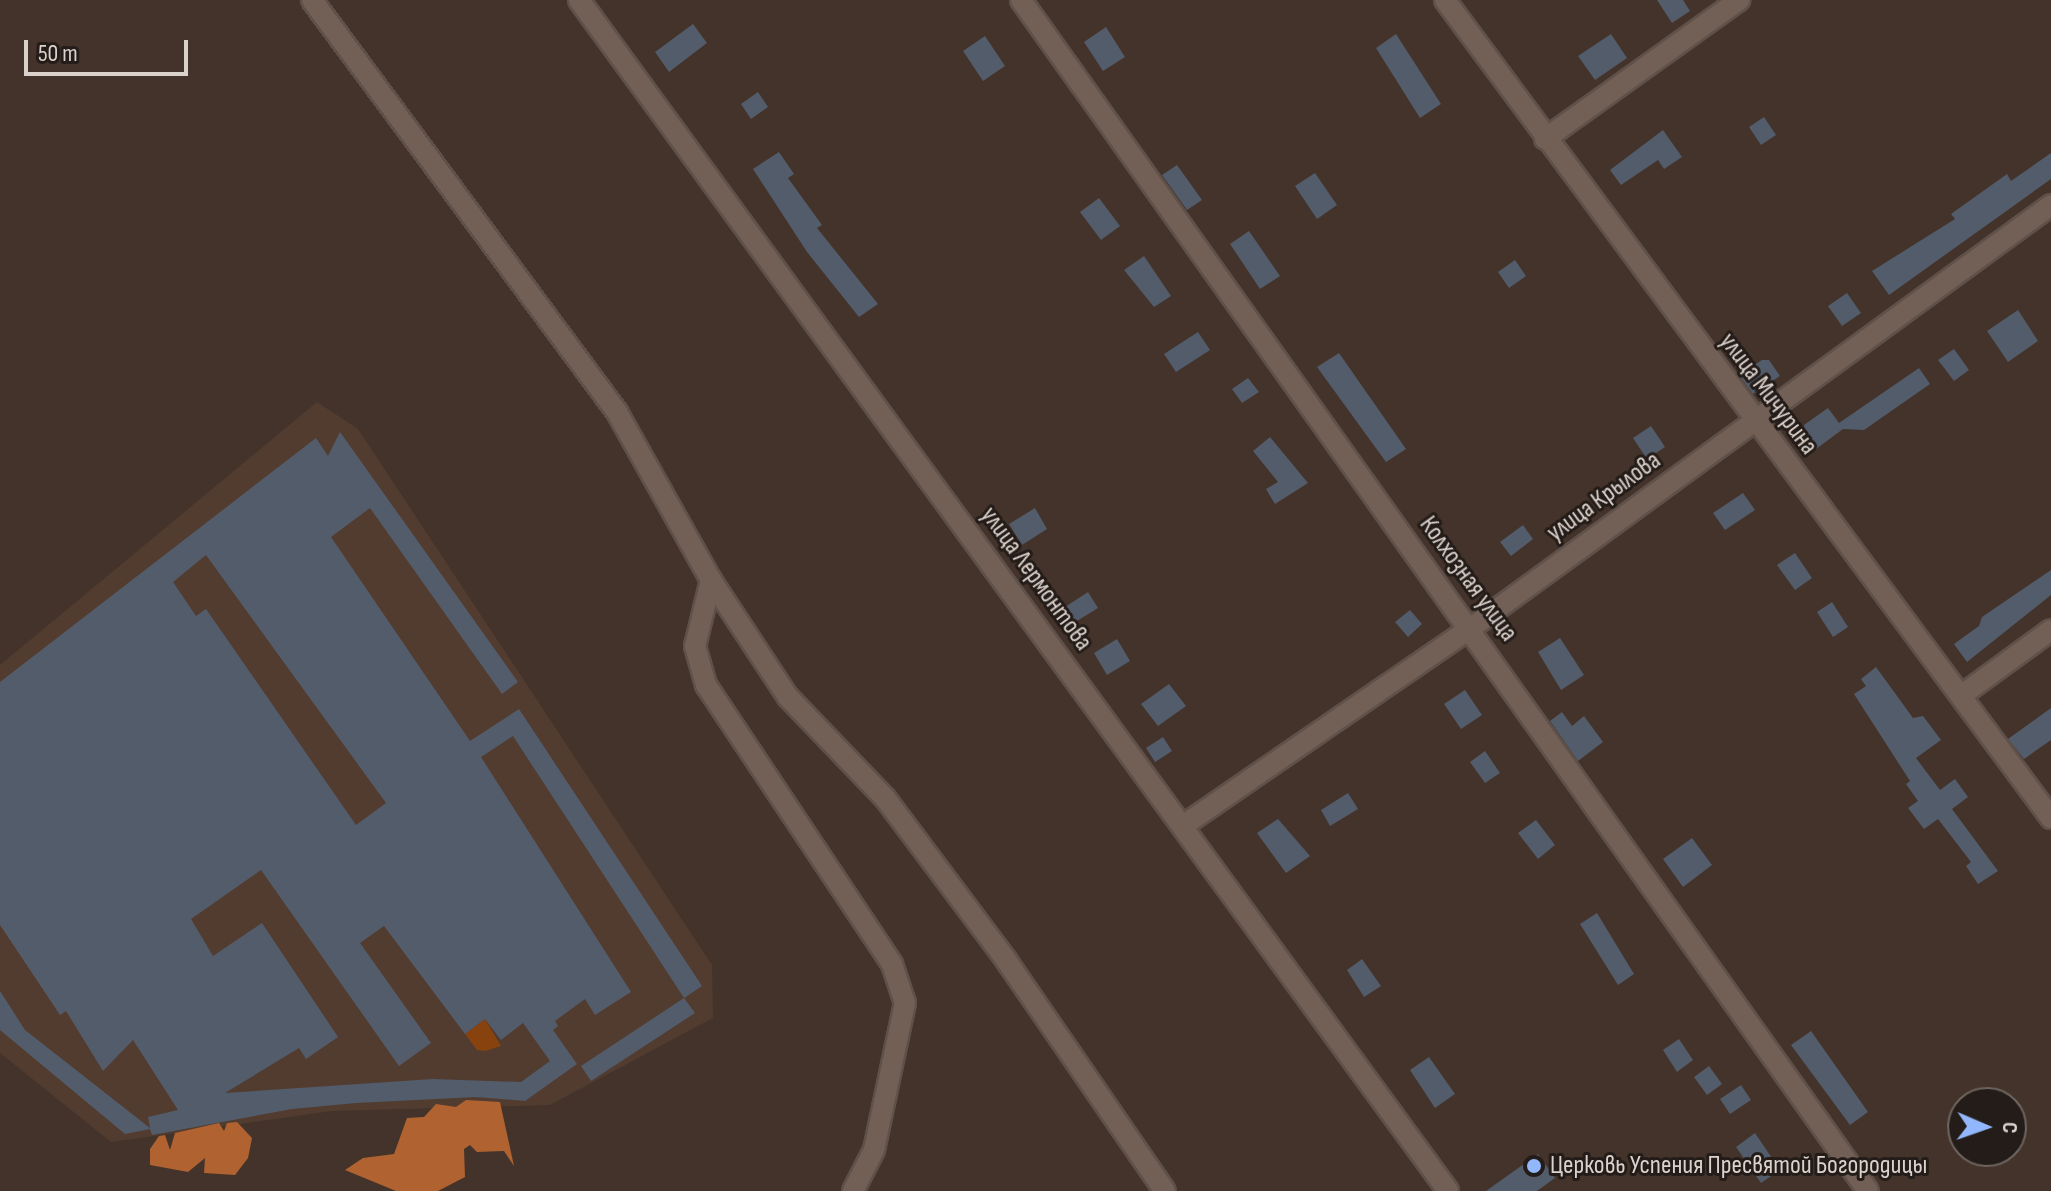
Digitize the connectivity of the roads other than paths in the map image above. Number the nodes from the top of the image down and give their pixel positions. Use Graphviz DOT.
graph roads {
  1 [pos="312,0"];
  2 [pos="579,0"];
  3 [pos="1021,0"];
  4 [pos="1445,0"];
  5 [pos="1739,0"];
  6 [pos="1545,139"];
  7 [pos="2051,205"];
  8 [pos="1754,419"];
  9 [pos="711,580"];
  10 [pos="1471,628"];
  11 [pos="2051,630"];
  12 [pos="1962,695"];
  13 [pos="2051,818"];
  14 [pos="1184,825"];
  15 [pos="853,1191"];
  16 [pos="1165,1191"];
  17 [pos="1448,1191"];
  18 [pos="1868,1191"];
  1 -- 9 [label="street"];
  2 -- 14 [label="street, улица Лермонтова"];
  3 -- 10 [label="street, Колхозная улица"];
  4 -- 6 [label="street, улица Мичурина"];
  5 -- 6 [label="street"];
  6 -- 8 [label="street, улица Мичурина"];
  7 -- 8 [label="street, улица Крылова"];
  8 -- 10 [label="street, улица Крылова"];
  8 -- 12 [label="street, улица Мичурина"];
  9 -- 15 [label="street"];
  9 -- 16 [label="street"];
  10 -- 14 [label="street, улица Крылова"];
  10 -- 18 [label="street, Колхозная улица"];
  11 -- 12 [label="street"];
  12 -- 13 [label="street, улица Мичурина"];
  14 -- 17 [label="street, улица Лермонтова"];
}
